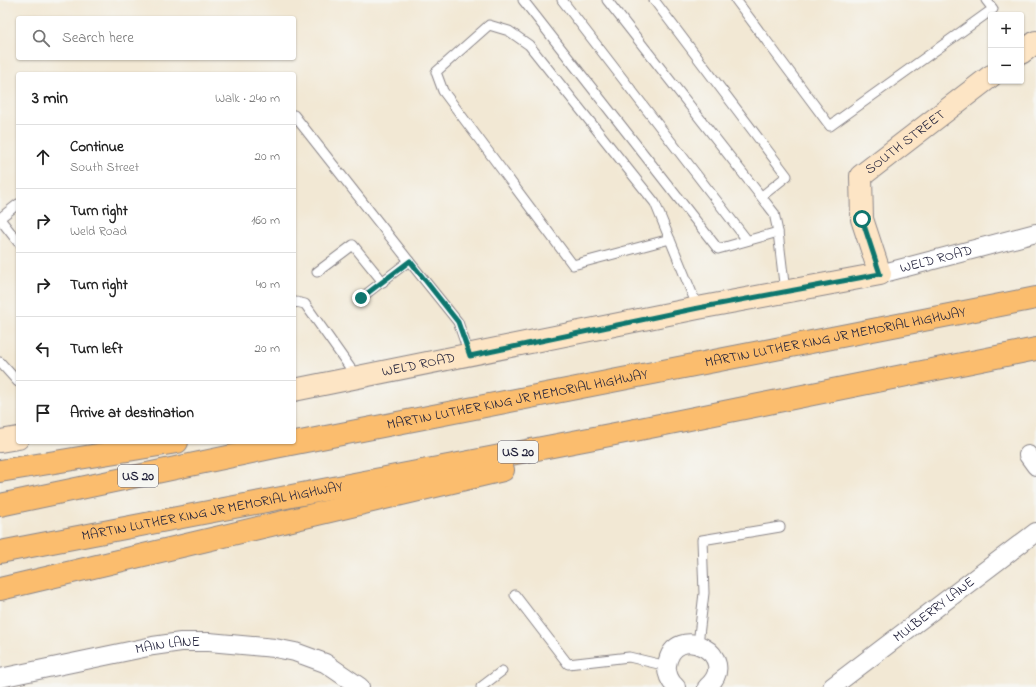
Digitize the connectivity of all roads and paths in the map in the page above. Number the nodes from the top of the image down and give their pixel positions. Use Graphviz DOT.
graph roads {
  1 [pos="523,0"];
  2 [pos="562,0"];
  3 [pos="606,0"];
  4 [pos="654,0"];
  5 [pos="736,0"];
  6 [pos="986,0"];
  7 [pos="1036,42"];
  8 [pos="1024,51"];
  9 [pos="988,78"];
  10 [pos="296,118"];
  11 [pos="762,196"];
  12 [pos="16,206"];
  13 [pos="0,218"];
  14 [pos="778,232"];
  15 [pos="1036,233"];
  16 [pos="16,239"];
  17 [pos="670,239"];
  18 [pos="747,240"];
  19 [pos="410,261"];
  20 [pos="317,272"];
  21 [pos="880,274"];
  22 [pos="383,282"];
  23 [pos="785,292"];
  24 [pos="361,298"];
  25 [pos="1036,298"];
  26 [pos="296,302"];
  27 [pos="698,308"];
  28 [pos="1036,349"];
  29 [pos="470,356"];
  30 [pos="0,362"];
  31 [pos="357,378"];
  32 [pos="16,380"];
  33 [pos="296,390"];
  34 [pos="620,433"];
  35 [pos="16,438"];
  36 [pos="0,441"];
  37 [pos="296,443"];
  38 [pos="165,444"];
  39 [pos="253,444"];
  40 [pos="290,444"];
  41 [pos="275,447"];
  42 [pos="0,471"];
  43 [pos="0,505"];
  44 [pos="780,527"];
  45 [pos="1036,532"];
  46 [pos="0,552"];
  47 [pos="0,590"];
  48 [pos="515,595"];
  49 [pos="698,644"];
  50 [pos="667,666"];
  51 [pos="502,671"];
  52 [pos="0,678"];
  53 [pos="28,680"];
  54 [pos="710,686"];
  55 [pos="360,687"];
  56 [pos="481,687"];
  57 [pos="676,687"];
  58 [pos="832,687"];
  1 -- 18 [label="lane"];
  2 -- 18 [label="lane"];
  3 -- 11 [label="lane"];
  4 -- 11 [label="lane"];
  5 -- 6 [label="lane"];
  7 -- 8 [label="street"];
  9 -- 21 [label="street, SOUTH STREET"];
  10 -- 19 [label="lane"];
  11 -- 14 [label="lane"];
  12 -- 13 [label="lane"];
  13 -- 16 [label="lane"];
  14 -- 18 [label="lane"];
  14 -- 23 [label="lane"];
  15 -- 21 [label="street, WELD ROAD"];
  17 -- 17 [label="lane"];
  17 -- 27 [label="lane"];
  19 -- 22 [label="lane"];
  19 -- 29 [label="lane"];
  20 -- 22 [label="lane"];
  21 -- 23 [label="street, WELD ROAD"];
  22 -- 24 [label="lane"];
  23 -- 27 [label="street, WELD ROAD"];
  25 -- 37 [label="highway, MARTIN LUTHER KING JR MEMORIAL HIGHWAY / US 20"];
  26 -- 31 [label="lane"];
  27 -- 29 [label="street, WELD ROAD"];
  28 -- 34 [label="highway, MARTIN LUTHER KING JR MEMORIAL HIGHWAY / US 20"];
  29 -- 31 [label="street, WELD ROAD"];
  30 -- 32 [label="lane"];
  31 -- 33 [label="street, WELD ROAD"];
  34 -- 46 [label="highway, MARTIN LUTHER KING JR MEMORIAL HIGHWAY / US 20"];
  34 -- 47 [label="highway"];
  35 -- 36 [label="street"];
  38 -- 42 [label="highway"];
  39 -- 41 [label="highway"];
  40 -- 41 [label="highway, MARTIN LUTHER KING JR MEMORIAL HIGHWAY / US 20"];
  41 -- 43 [label="highway, MARTIN LUTHER KING JR MEMORIAL HIGHWAY / US 20"];
  44 -- 49 [label="lane"];
  45 -- 58 [label="street, MULBERRY LANE"];
  48 -- 50 [label="lane"];
  49 -- 50 [label="street"];
  49 -- 54 [label="street"];
  50 -- 57 [label="street"];
  51 -- 56 [label="lane"];
  52 -- 53 [label="street, MAIN LANE"];
  53 -- 55 [label="street, MAIN LANE"];
}
